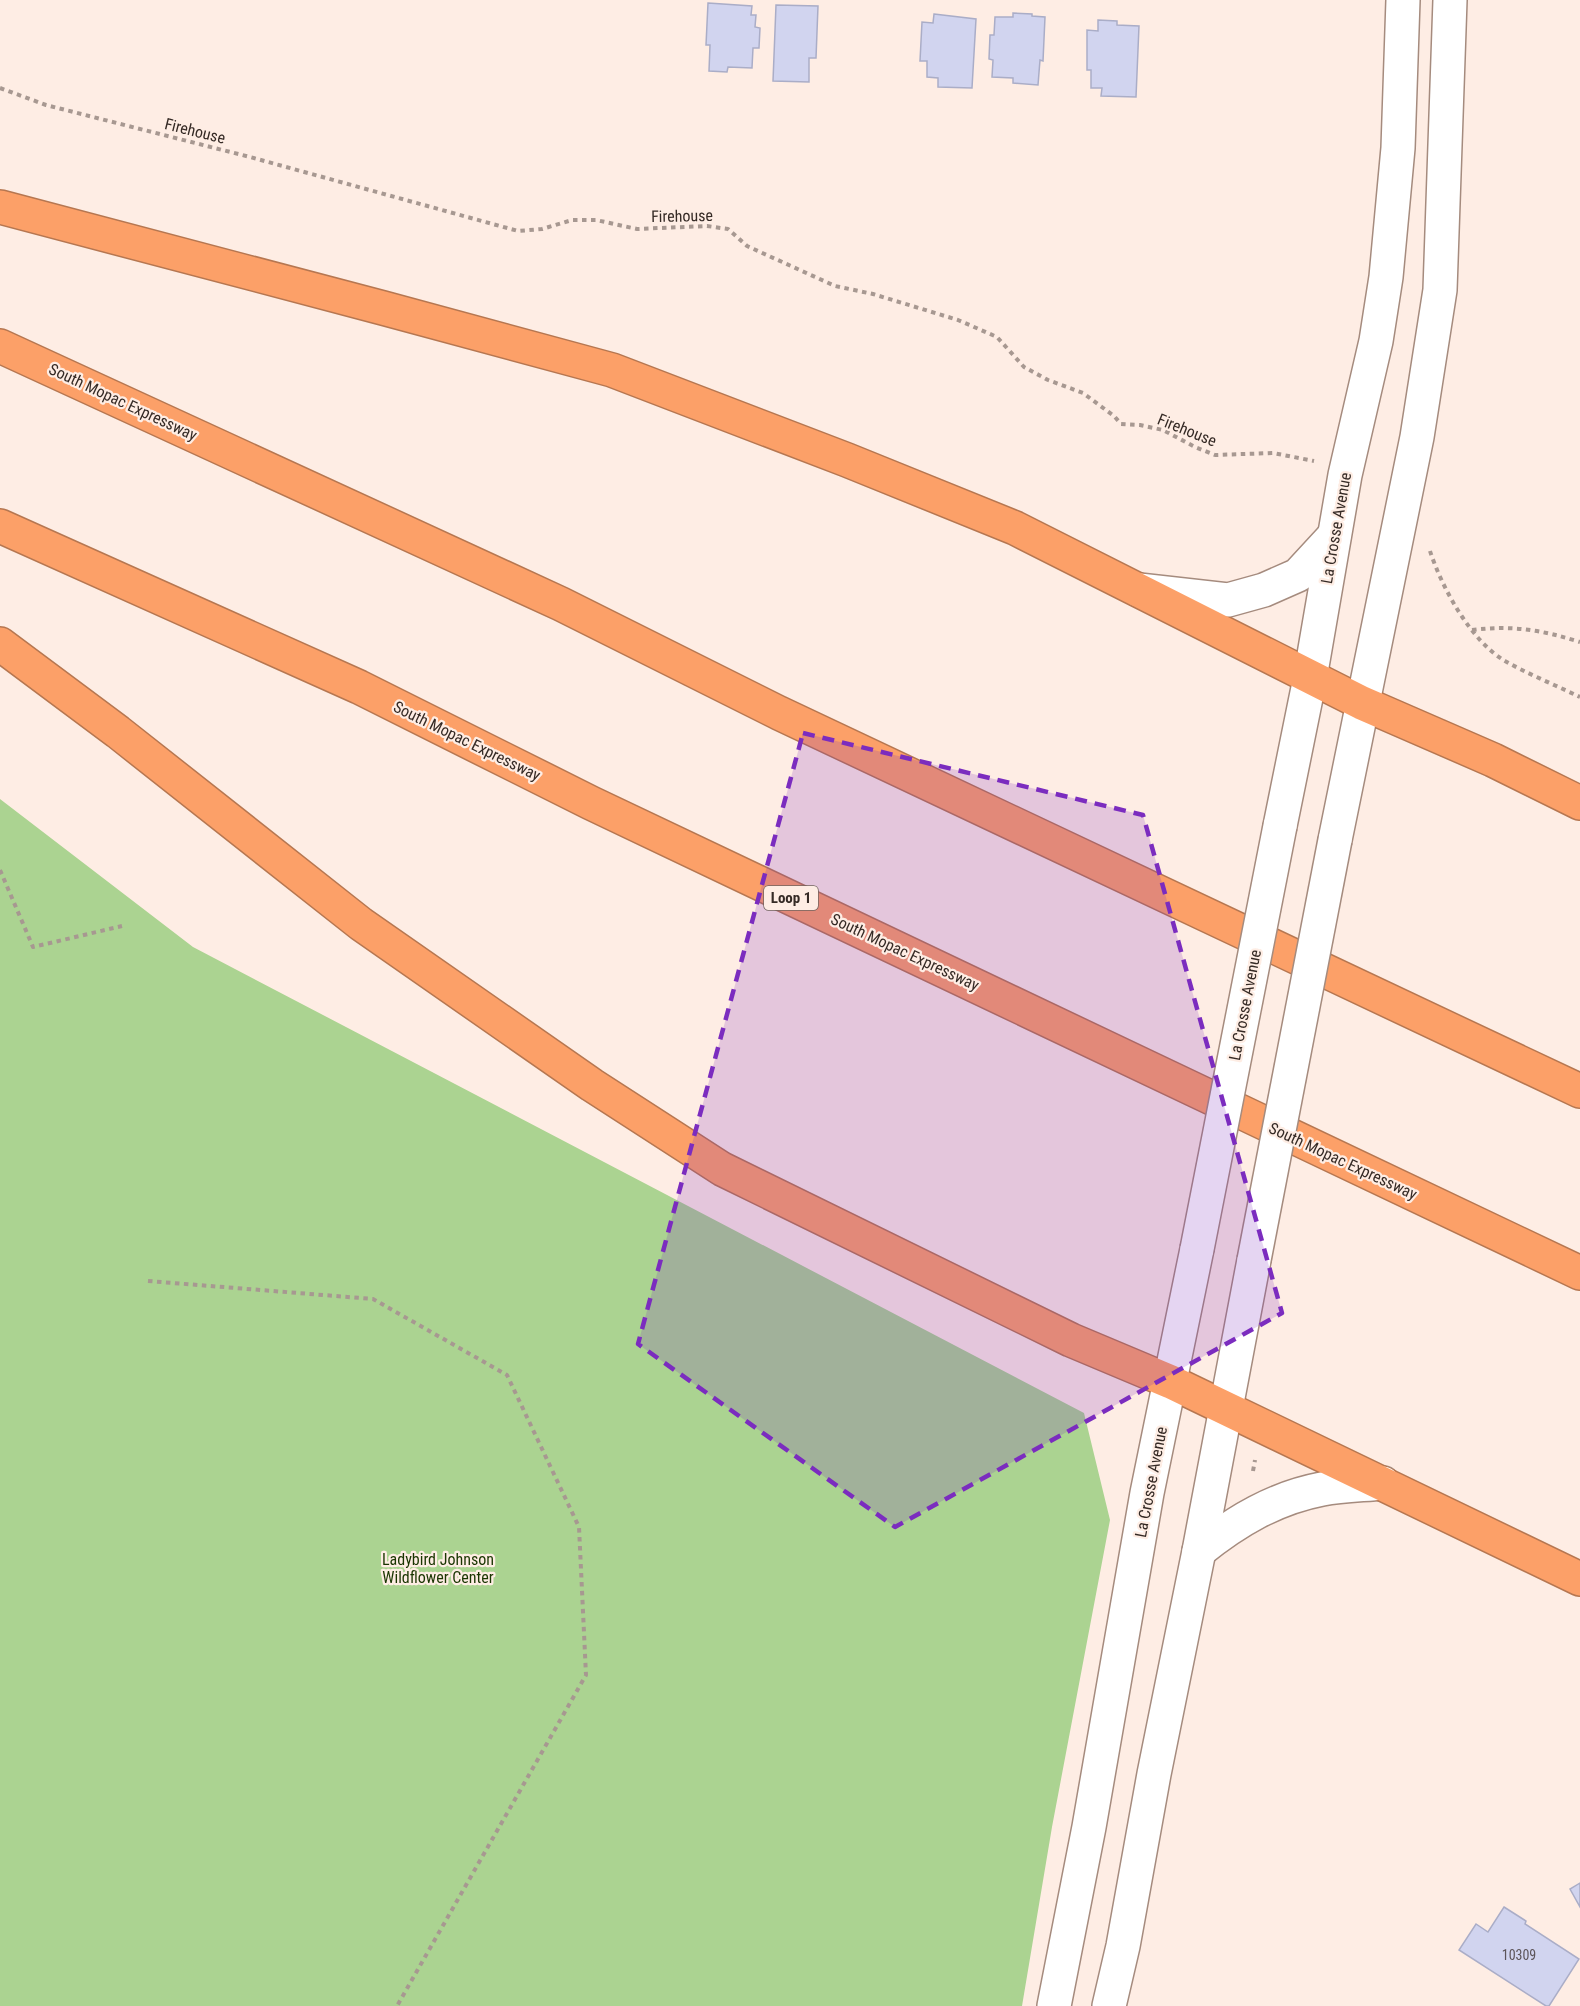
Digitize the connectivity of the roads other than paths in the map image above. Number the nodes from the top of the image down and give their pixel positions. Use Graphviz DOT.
graph roads {
  1 [pos="1403,0"];
  2 [pos="1450,0"];
  3 [pos="0,207"];
  4 [pos="0,346"];
  5 [pos="0,526"];
  6 [pos="1334,536"];
  7 [pos="1135,589"];
  8 [pos="0,644"];
  9 [pos="1310,678"];
  10 [pos="1362,703"];
  11 [pos="1580,803"];
  12 [pos="1580,1091"];
  13 [pos="1580,1273"];
  14 [pos="1171,1382"];
  15 [pos="1225,1408"];
  16 [pos="1383,1483"];
  17 [pos="1199,1551"];
  18 [pos="1580,1580"];
  19 [pos="1054,2006"];
  20 [pos="1109,2006"];
  1 -- 6 [label="street, La Crosse Avenue"];
  2 -- 10 [label="street"];
  3 -- 7 [label="highway"];
  4 -- 12 [label="highway, South Mopac Expressway"];
  5 -- 13 [label="highway, South Mopac Expressway / Loop 1"];
  6 -- 7 [label="street"];
  6 -- 9 [label="street, La Crosse Avenue"];
  7 -- 9 [label="highway"];
  8 -- 14 [label="highway"];
  9 -- 10 [label="highway"];
  9 -- 14 [label="street, La Crosse Avenue, bridge"];
  10 -- 11 [label="highway"];
  10 -- 15 [label="street, bridge"];
  14 -- 15 [label="highway"];
  14 -- 19 [label="street, La Crosse Avenue"];
  15 -- 16 [label="highway"];
  15 -- 17 [label="street"];
  16 -- 17 [label="street"];
  16 -- 18 [label="highway"];
  17 -- 20 [label="street"];
}
